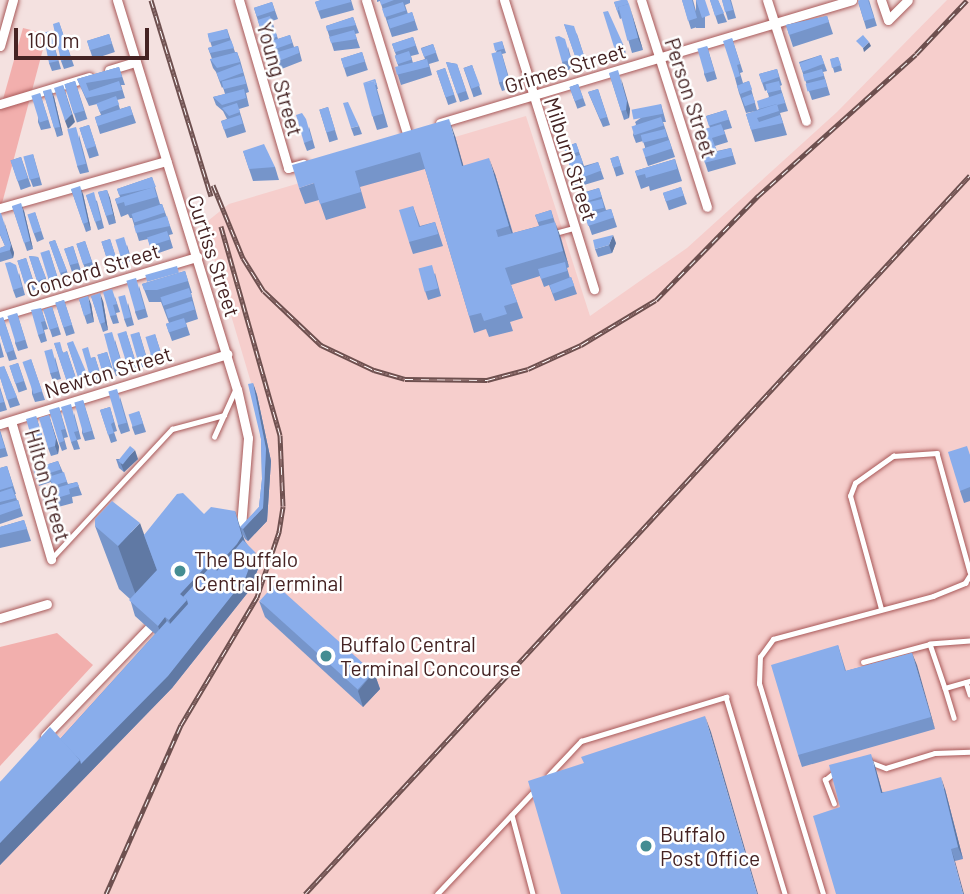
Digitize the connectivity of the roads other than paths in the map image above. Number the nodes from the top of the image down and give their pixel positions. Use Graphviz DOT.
graph roads {
  1 [pos="12,0"];
  2 [pos="117,0"];
  3 [pos="239,0"];
  4 [pos="366,0"];
  5 [pos="504,0"];
  6 [pos="641,0"];
  7 [pos="767,0"];
  8 [pos="852,0"];
  9 [pos="881,0"];
  10 [pos="908,0"];
  11 [pos="775,24"];
  12 [pos="0,46"];
  13 [pos="659,58"];
  14 [pos="136,62"];
  15 [pos="533,95"];
  16 [pos="0,103"];
  17 [pos="806,121"];
  18 [pos="432,126"];
  19 [pos="420,130"];
  20 [pos="407,133"];
  21 [pos="394,137"];
  22 [pos="166,160"];
  23 [pos="315,161"];
  24 [pos="707,207"];
  25 [pos="0,208"];
  26 [pos="575,228"];
  27 [pos="550,235"];
  28 [pos="197,257"];
  29 [pos="594,289"];
  30 [pos="0,316"];
  31 [pos="227,354"];
  32 [pos="236,388"];
  33 [pos="224,415"];
  34 [pos="11,421"];
  35 [pos="0,424"];
  36 [pos="214,437"];
  37 [pos="241,527"];
  38 [pos="51,559"];
  39 [pos="970,573"];
  40 [pos="47,604"];
  41 [pos="881,609"];
  42 [pos="0,618"];
  43 [pos="149,628"];
  44 [pos="970,641"];
  45 [pos="930,644"];
  46 [pos="863,662"];
  47 [pos="968,681"];
  48 [pos="945,688"];
  49 [pos="970,694"];
  50 [pos="954,719"];
  51 [pos="37,744"];
  52 [pos="970,751"];
  53 [pos="863,764"];
  54 [pos="840,770"];
  55 [pos="547,778"];
  56 [pos="538,787"];
  57 [pos="834,804"];
  58 [pos="512,815"];
  59 [pos="437,894"];
  60 [pos="533,894"];
  61 [pos="785,894"];
  62 [pos="823,894"];
  1 -- 12 [label="street"];
  2 -- 14 [label="street, Curtiss Street"];
  3 -- 23 [label="street, Young Street"];
  4 -- 20 [label="street"];
  5 -- 15 [label="street, Milburn Street"];
  6 -- 13 [label="street, Person Street"];
  7 -- 11 [label="street"];
  8 -- 11 [label="street, Grimes Street"];
  9 -- 10 [label="street"];
  11 -- 13 [label="street, Grimes Street"];
  11 -- 17 [label="street"];
  13 -- 15 [label="street, Grimes Street"];
  13 -- 24 [label="street, Person Street"];
  14 -- 16 [label="street"];
  14 -- 22 [label="street, Curtiss Street"];
  15 -- 18 [label="street, Grimes Street"];
  15 -- 26 [label="street, Milburn Street"];
  19 -- 20 [label="street"];
  20 -- 21 [label="street"];
  22 -- 25 [label="street"];
  22 -- 28 [label="street, Curtiss Street"];
  26 -- 27 [label="lane"];
  26 -- 29 [label="street, Milburn Street"];
  28 -- 30 [label="street, Concord Street"];
  28 -- 31 [label="street, Curtiss Street"];
  31 -- 32 [label="street, Curtiss Street"];
  31 -- 34 [label="street, Newton Street"];
  32 -- 33 [label="lane"];
  32 -- 37 [label="street, Curtiss Street"];
  33 -- 36 [label="lane"];
  33 -- 38 [label="lane"];
  34 -- 35 [label="street, Newton Street"];
  34 -- 38 [label="street, Hilton Street"];
  39 -- 41 [label="lane"];
  39 -- 41 [label="lane"];
  40 -- 42 [label="street"];
  41 -- 62 [label="lane"];
  43 -- 51 [label="street"];
  44 -- 45 [label="lane"];
  45 -- 46 [label="lane"];
  45 -- 48 [label="lane"];
  47 -- 48 [label="lane"];
  47 -- 49 [label="lane"];
  48 -- 50 [label="lane"];
  52 -- 53 [label="lane"];
  54 -- 57 [label="lane"];
  55 -- 61 [label="lane"];
  56 -- 58 [label="lane"];
  58 -- 59 [label="lane"];
  58 -- 60 [label="lane"];
}
